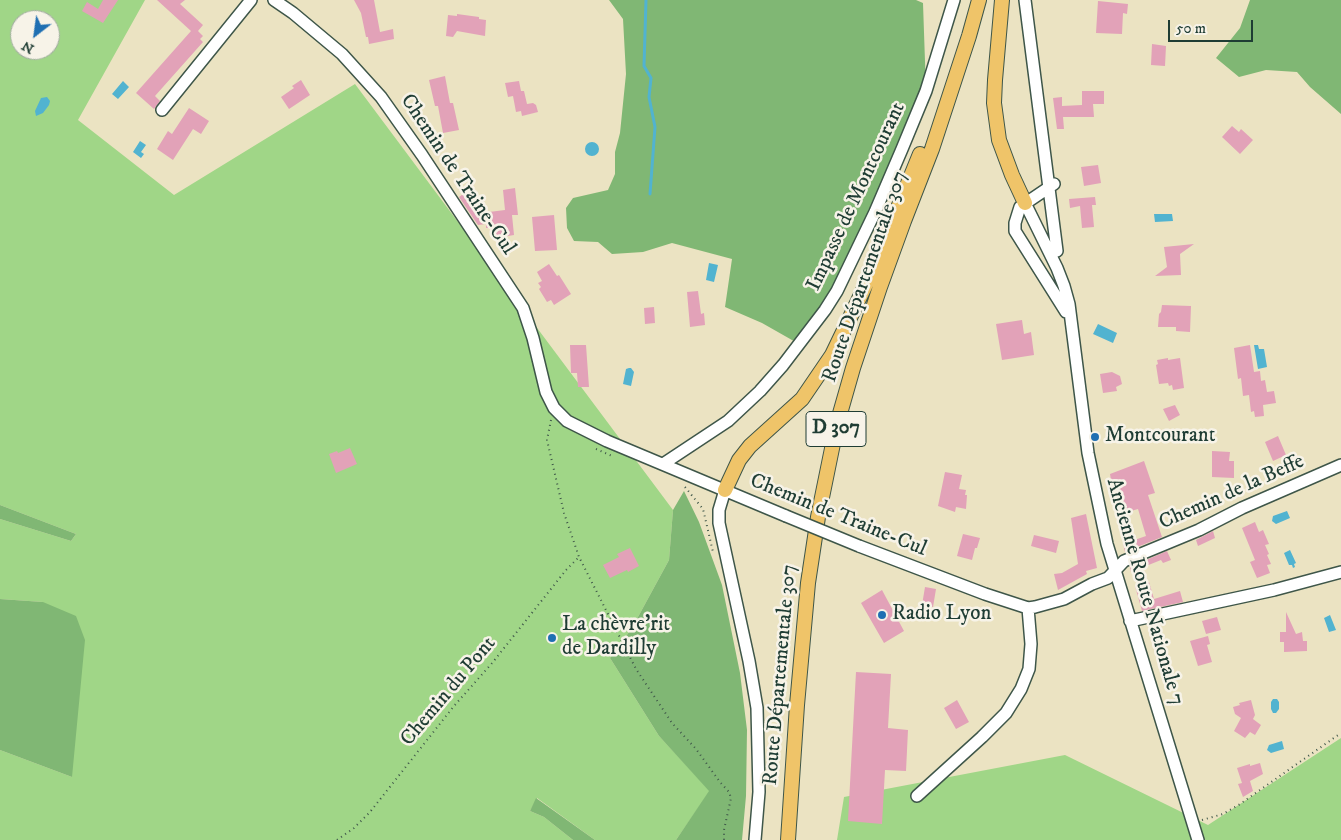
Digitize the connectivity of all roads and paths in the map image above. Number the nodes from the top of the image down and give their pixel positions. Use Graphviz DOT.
graph roads {
  1 [pos="251,0"];
  2 [pos="274,0"];
  3 [pos="954,0"];
  4 [pos="979,0"];
  5 [pos="1002,0"];
  6 [pos="1025,0"];
  7 [pos="970,36"];
  8 [pos="162,110"];
  9 [pos="1051,185"];
  10 [pos="1025,203"];
  11 [pos="1057,251"];
  12 [pos="1070,320"];
  13 [pos="554,408"];
  14 [pos="596,449"];
  15 [pos="612,456"];
  16 [pos="664,464"];
  17 [pos="1341,465"];
  18 [pos="683,484"];
  19 [pos="725,490"];
  20 [pos="714,555"];
  21 [pos="579,558"];
  22 [pos="1115,571"];
  23 [pos="1341,572"];
  24 [pos="1028,608"];
  25 [pos="1130,621"];
  26 [pos="1341,733"];
  27 [pos="917,796"];
  28 [pos="1192,821"];
  29 [pos="337,840"];
  30 [pos="724,840"];
  31 [pos="755,840"];
  32 [pos="788,840"];
  33 [pos="1198,840"];
  1 -- 8 [label="street"];
  2 -- 13 [label="street, Chemin de Traine-Cul"];
  3 -- 16 [label="street, Impasse de Montcourant"];
  4 -- 7 [label="main road, Route Départementale 307 / D 307"];
  5 -- 10 [label="main road"];
  6 -- 9 [label="street"];
  7 -- 19 [label="main road"];
  7 -- 32 [label="main road, Route Départementale 307 / D 307"];
  9 -- 10 [label="street"];
  9 -- 11 [label="street"];
  10 -- 12 [label="street, Ancienne Route Nationale 7"];
  10 -- 12 [label="street, Ancienne Route Nationale 7"];
  12 -- 22 [label="street, Ancienne Route Nationale 7"];
  13 -- 16 [label="street, Chemin de Traine-Cul"];
  13 -- 21 [label="path"];
  14 -- 15 [label="path"];
  16 -- 19 [label="street, Chemin de Traine-Cul"];
  17 -- 22 [label="street, Chemin de la Beffe"];
  18 -- 20 [label="path"];
  19 -- 24 [label="street, Chemin de Traine-Cul, bridge"];
  19 -- 31 [label="street"];
  21 -- 29 [label="path, Chemin du Pont"];
  21 -- 30 [label="path"];
  22 -- 24 [label="street, Chemin de Traine-Cul"];
  22 -- 25 [label="street, Ancienne Route Nationale 7"];
  23 -- 25 [label="street"];
  24 -- 27 [label="street"];
  25 -- 28 [label="street, Ancienne Route Nationale 7"];
  26 -- 28 [label="path"];
  28 -- 33 [label="street, Ancienne Route Nationale 7"];
}
